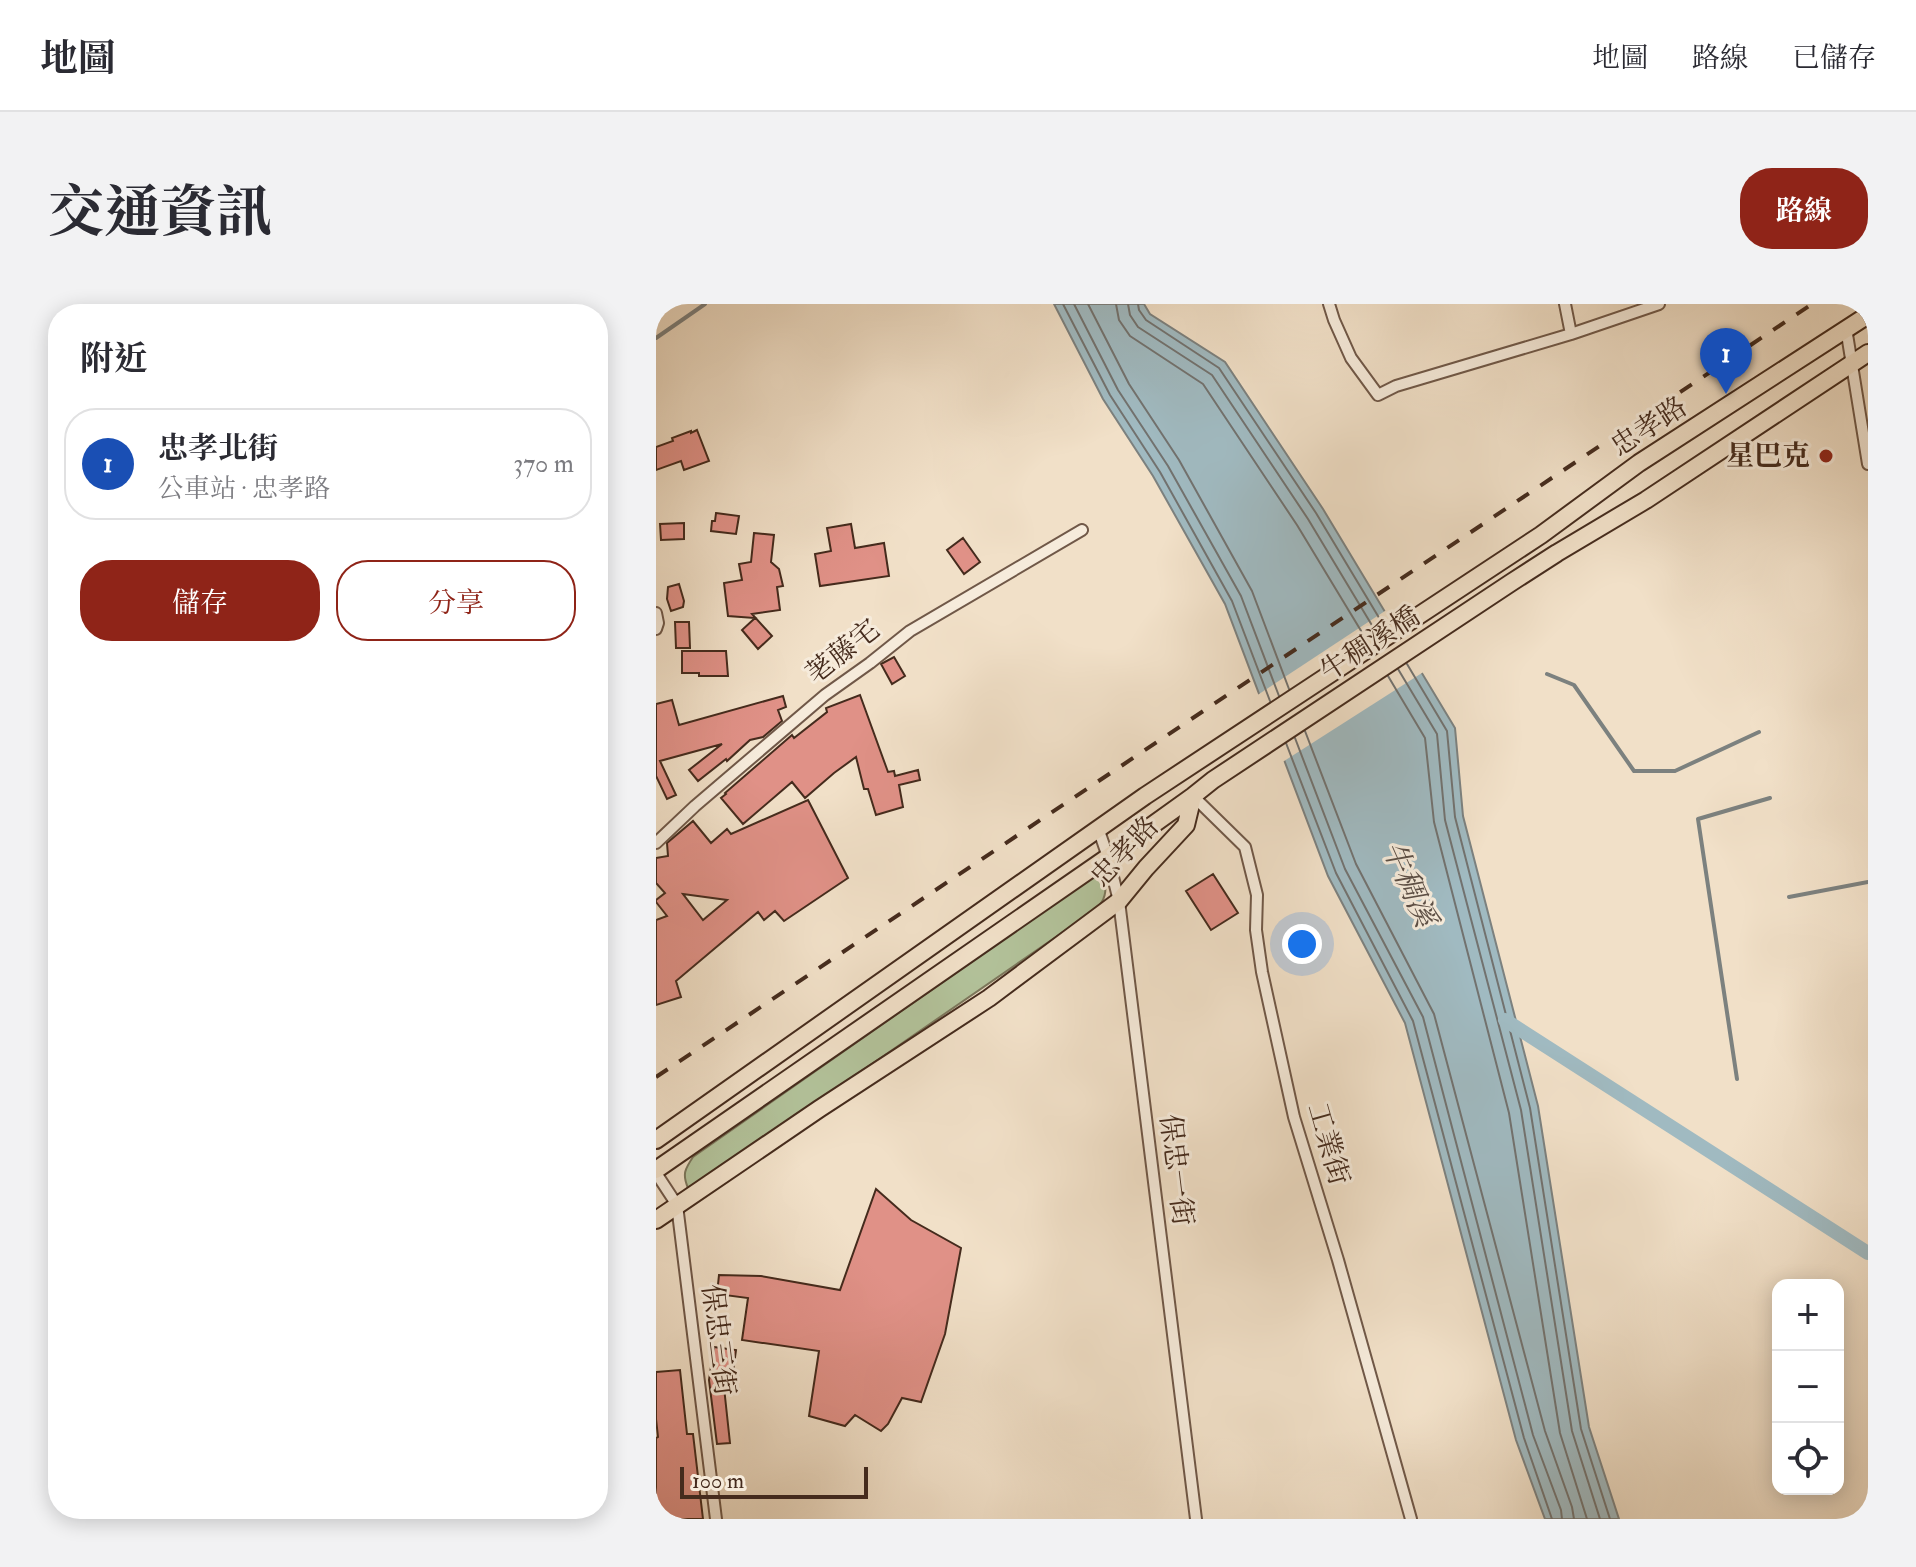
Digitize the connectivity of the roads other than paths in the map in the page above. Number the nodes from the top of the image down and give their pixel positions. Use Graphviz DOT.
graph roads {
  1 [pos="1329,304"];
  2 [pos="1565,304"];
  3 [pos="1659,304"];
  4 [pos="1629,309"];
  5 [pos="1868,315"];
  6 [pos="1846,328"];
  7 [pos="1571,334"];
  8 [pos="1868,353"];
  9 [pos="1852,364"];
  10 [pos="1868,464"];
  11 [pos="1082,530"];
  12 [pos="1541,535"];
  13 [pos="656,613"];
  14 [pos="656,629"];
  15 [pos="1200,760"];
  16 [pos="1193,796"];
  17 [pos="1098,828"];
  18 [pos="656,843"];
  19 [pos="1108,857"];
  20 [pos="1119,901"];
  21 [pos="656,1140"];
  22 [pos="656,1172"];
  23 [pos="677,1205"];
  24 [pos="656,1220"];
  25 [pos="716,1519"];
  26 [pos="1196,1519"];
  27 [pos="1411,1519"];
  1 -- 7 [label="street"];
  2 -- 7 [label="street"];
  3 -- 4 [label="street"];
  4 -- 7 [label="street"];
  5 -- 6 [label="main road, 忠孝路"];
  6 -- 9 [label="street"];
  6 -- 12 [label="main road, 忠孝路"];
  8 -- 9 [label="main road"];
  9 -- 10 [label="street"];
  9 -- 16 [label="main road, 牛稠溪橋"];
  11 -- 18 [label="street, 荖藤宅"];
  12 -- 15 [label="main road, 牛稠溪橋"];
  13 -- 14 [label="street"];
  15 -- 17 [label="main road, 忠孝路"];
  16 -- 19 [label="main road, 忠孝路"];
  16 -- 20 [label="main road, 忠孝路"];
  16 -- 27 [label="street, 工業街"];
  17 -- 19 [label="street, 保忠一街"];
  17 -- 21 [label="main road, 忠孝路"];
  19 -- 20 [label="street, 保忠一街"];
  19 -- 22 [label="main road, 忠孝路"];
  20 -- 23 [label="main road, 忠孝路"];
  20 -- 26 [label="street, 保忠一街"];
  22 -- 23 [label="street, 保忠三街"];
  23 -- 24 [label="main road, 忠孝路"];
  23 -- 25 [label="street, 保忠三街"];
}
